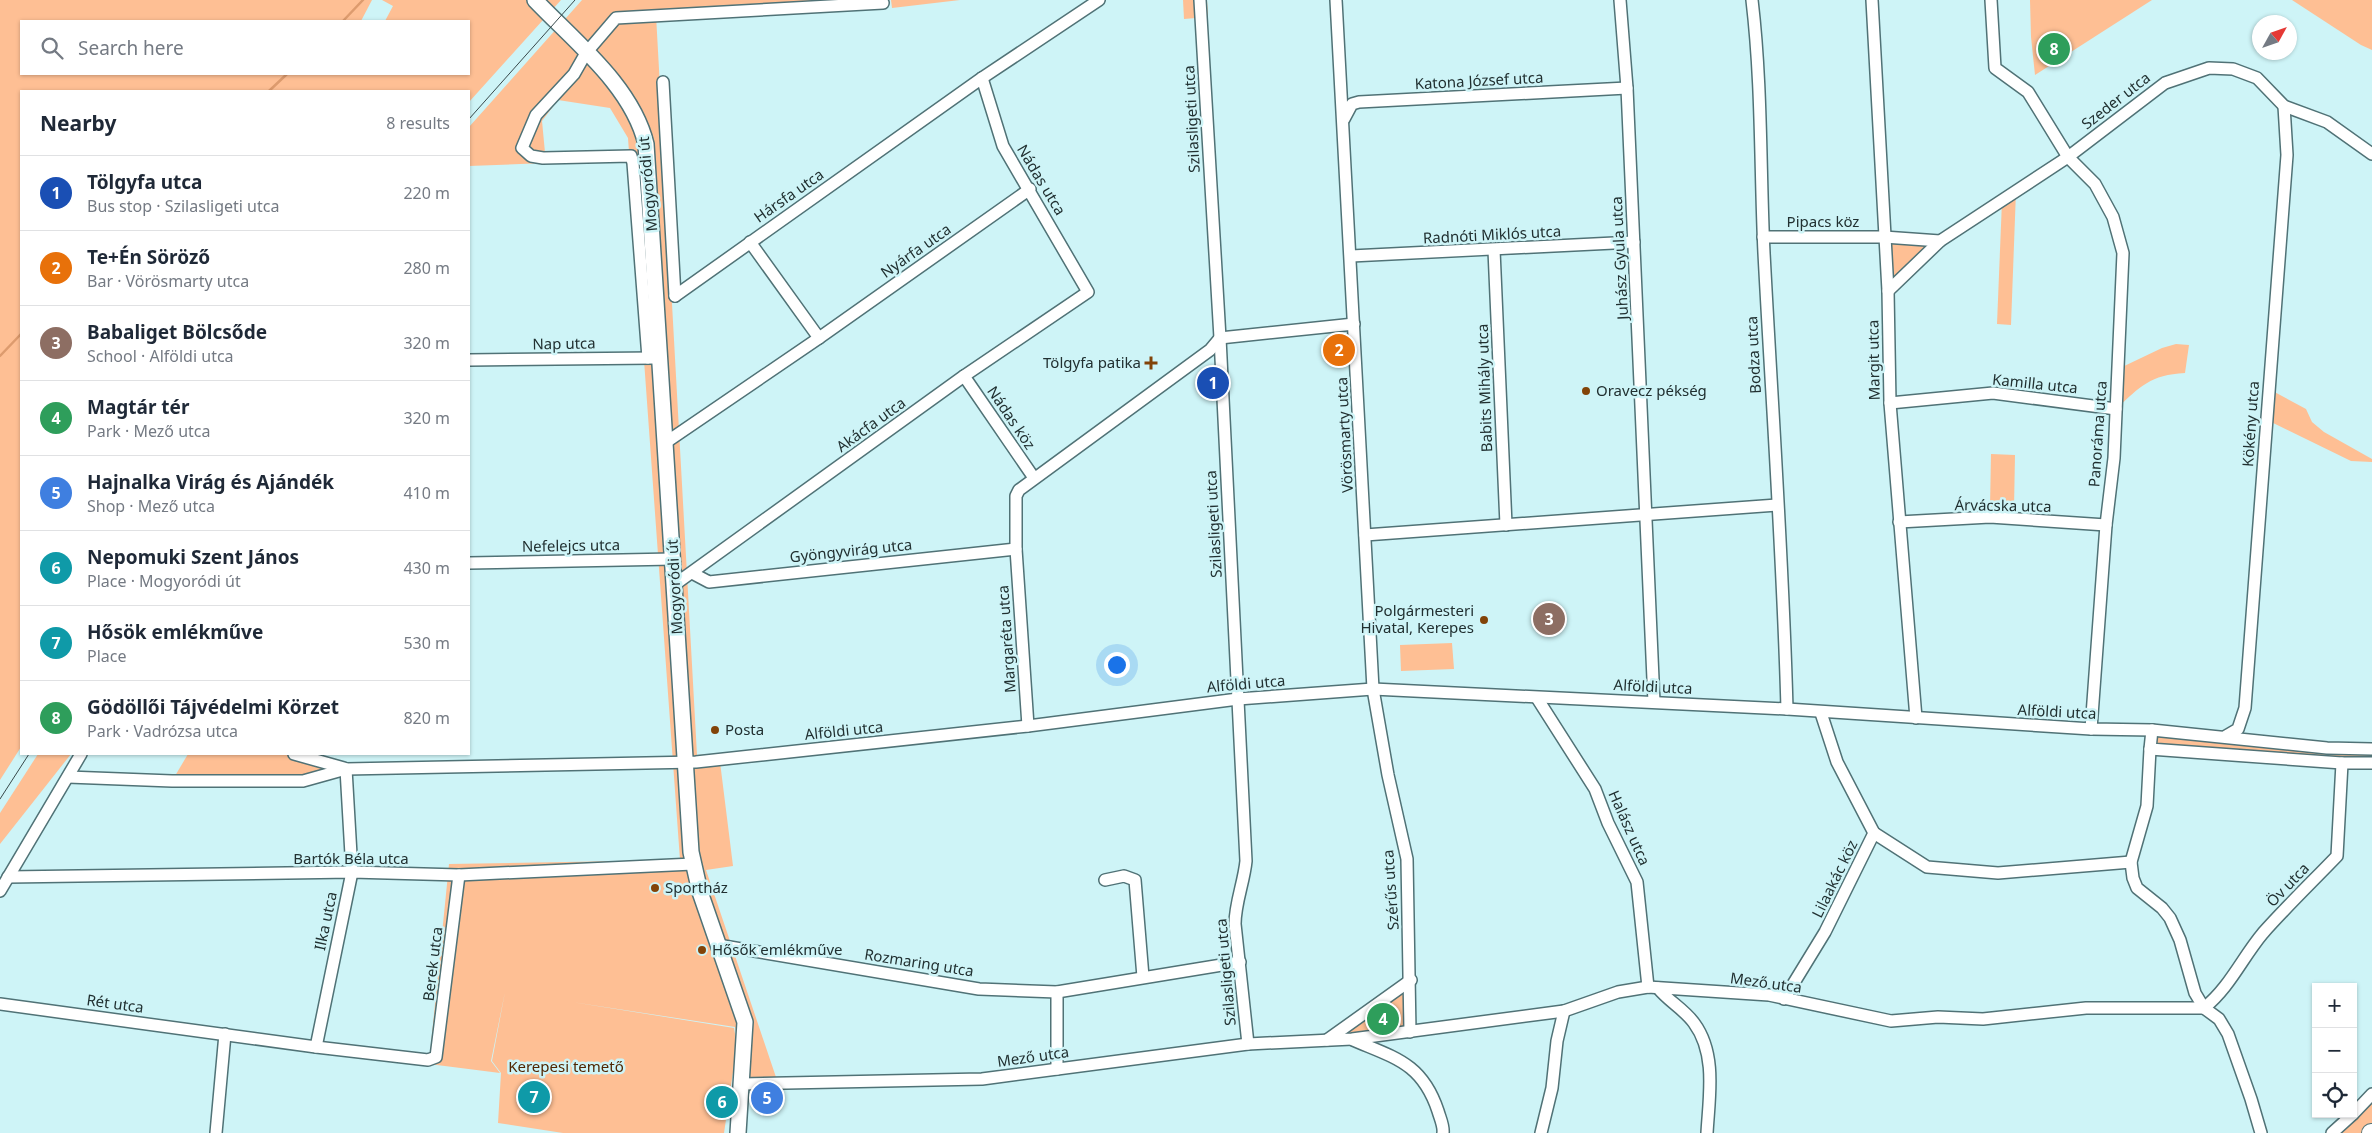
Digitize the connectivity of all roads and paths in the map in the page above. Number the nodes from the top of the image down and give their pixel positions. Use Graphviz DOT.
graph roads {
  1 [pos="536,0"];
  2 [pos="1099,0"];
  3 [pos="1200,0"];
  4 [pos="1336,0"];
  5 [pos="1620,0"];
  6 [pos="1752,0"];
  7 [pos="1872,0"];
  8 [pos="1991,0"];
  9 [pos="883,3"];
  10 [pos="586,53"];
  11 [pos="982,78"];
  12 [pos="663,82"];
  13 [pos="1627,88"];
  14 [pos="2284,106"];
  15 [pos="1344,120"];
  16 [pos="2372,154"];
  17 [pos="2068,157"];
  18 [pos="1030,189"];
  19 [pos="1763,236"];
  20 [pos="1884,237"];
  21 [pos="1940,241"];
  22 [pos="750,242"];
  23 [pos="1634,242"];
  24 [pos="1494,250"];
  25 [pos="1351,256"];
  26 [pos="1888,291"];
  27 [pos="1088,292"];
  28 [pos="1354,324"];
  29 [pos="819,338"];
  30 [pos="1220,338"];
  31 [pos="654,358"];
  32 [pos="470,360"];
  33 [pos="964,376"];
  34 [pos="1890,403"];
  35 [pos="2116,409"];
  36 [pos="665,443"];
  37 [pos="1034,478"];
  38 [pos="1777,505"];
  39 [pos="1646,515"];
  40 [pos="1900,522"];
  41 [pos="1506,525"];
  42 [pos="2106,525"];
  43 [pos="1365,535"];
  44 [pos="1016,549"];
  45 [pos="673,559"];
  46 [pos="470,563"];
  47 [pos="692,573"];
  48 [pos="674,585"];
  49 [pos="1373,689"];
  50 [pos="1537,698"];
  51 [pos="1238,699"];
  52 [pos="1654,702"];
  53 [pos="1787,709"];
  54 [pos="1821,712"];
  55 [pos="1916,718"];
  56 [pos="1028,726"];
  57 [pos="2091,729"];
  58 [pos="2152,730"];
  59 [pos="2226,736"];
  60 [pos="2150,749"];
  61 [pos="2372,749"];
  62 [pos="80,755"];
  63 [pos="297,755"];
  64 [pos="685,763"];
  65 [pos="2342,763"];
  66 [pos="2372,763"];
  67 [pos="346,769"];
  68 [pos="68,777"];
  69 [pos="1874,833"];
  70 [pos="2131,862"];
  71 [pos="693,864"];
  72 [pos="352,872"];
  73 [pos="460,875"];
  74 [pos="8,877"];
  75 [pos="1105,880"];
  76 [pos="0,891"];
  77 [pos="718,945"];
  78 [pos="1240,962"];
  79 [pos="1143,977"];
  80 [pos="1410,980"];
  81 [pos="1653,987"];
  82 [pos="1057,992"];
  83 [pos="1784,999"];
  84 [pos="0,1004"];
  85 [pos="2204,1008"];
  86 [pos="1564,1011"];
  87 [pos="1410,1032"];
  88 [pos="225,1034"];
  89 [pos="1352,1039"];
  90 [pos="1327,1040"];
  91 [pos="1248,1044"];
  92 [pos="316,1047"];
  93 [pos="436,1057"];
  94 [pos="1057,1069"];
  95 [pos="742,1084"];
  96 [pos="2372,1094"];
  97 [pos="2357,1110"];
  98 [pos="2349,1118"];
  99 [pos="216,1133"];
  100 [pos="738,1133"];
  101 [pos="1444,1133"];
  102 [pos="1541,1133"];
  103 [pos="1707,1133"];
  104 [pos="2261,1133"];
  105 [pos="2332,1133"];
  1 -- 10 [label="street, Mogyoródi út"];
  2 -- 11 [label="street, Hársfa utca"];
  3 -- 30 [label="street, Szilasligeti utca"];
  4 -- 15 [label="street, Vörösmarty utca"];
  5 -- 13 [label="street, Juhász Gyula utca"];
  6 -- 19 [label="street, Bodza utca"];
  7 -- 20 [label="street, Margit utca"];
  8 -- 17 [label="street, Panoráma utca"];
  9 -- 10 [label="street"];
  10 -- 31 [label="street, Mogyoródi út"];
  10 -- 31 [label="street, Mogyoródi út"];
  11 -- 18 [label="street, Nádas utca"];
  11 -- 22 [label="street, Hársfa utca"];
  12 -- 22 [label="street, Hársfa utca"];
  13 -- 15 [label="street, Katona József utca"];
  13 -- 23 [label="street, Juhász Gyula utca"];
  14 -- 16 [label="street, Szeder utca"];
  14 -- 17 [label="street, Szeder utca"];
  14 -- 59 [label="street, Kökény utca"];
  15 -- 25 [label="street, Vörösmarty utca"];
  17 -- 21 [label="street, Szeder utca"];
  17 -- 35 [label="street, Panoráma utca"];
  18 -- 27 [label="street, Nádas utca"];
  18 -- 29 [label="street, Nyárfa utca"];
  19 -- 20 [label="street, Pipacs köz"];
  19 -- 38 [label="street, Bodza utca"];
  20 -- 21 [label="street"];
  20 -- 26 [label="street, Margit utca"];
  21 -- 26 [label="street, Szeder utca"];
  22 -- 29 [label="street"];
  23 -- 24 [label="street, Radnóti Miklós utca"];
  23 -- 39 [label="street, Juhász Gyula utca"];
  24 -- 25 [label="street, Radnóti Miklós utca"];
  24 -- 41 [label="street, Babits Mihály utca"];
  25 -- 28 [label="street, Vörösmarty utca"];
  26 -- 34 [label="street, Margit utca"];
  27 -- 33 [label="street, Akácfa utca"];
  28 -- 30 [label="street"];
  28 -- 43 [label="street, Vörösmarty utca"];
  29 -- 36 [label="street, Nyárfa utca"];
  30 -- 37 [label="street, Margaréta utca"];
  30 -- 51 [label="street, Szilasligeti utca"];
  31 -- 32 [label="street, Nap utca"];
  31 -- 36 [label="street, Mogyoródi út"];
  33 -- 37 [label="street, Nádas köz"];
  33 -- 47 [label="street, Akácfa utca"];
  34 -- 35 [label="street, Kamilla utca"];
  34 -- 40 [label="street, Margit utca"];
  35 -- 42 [label="street, Panoráma utca"];
  36 -- 45 [label="street, Mogyoródi út"];
  37 -- 44 [label="street, Margaréta utca"];
  38 -- 39 [label="street"];
  38 -- 53 [label="street, Bodza utca"];
  39 -- 41 [label="street"];
  39 -- 52 [label="street, Juhász Gyula utca"];
  40 -- 42 [label="street, Árvácska utca"];
  40 -- 55 [label="street, Margit utca"];
  41 -- 43 [label="street"];
  42 -- 57 [label="street, Panoráma utca"];
  43 -- 49 [label="street, Vörösmarty utca"];
  44 -- 47 [label="street, Gyöngyvirág utca"];
  44 -- 56 [label="street, Margaréta utca"];
  45 -- 46 [label="street, Nefelejcs utca"];
  45 -- 48 [label="street, Mogyoródi út"];
  47 -- 48 [label="street, Akácfa utca"];
  48 -- 64 [label="street, Mogyoródi út"];
  49 -- 50 [label="street, Alföldi utca"];
  49 -- 51 [label="street, Alföldi utca"];
  49 -- 80 [label="street, Szérűs utca"];
  50 -- 52 [label="street, Alföldi utca"];
  50 -- 81 [label="street, Halász utca"];
  51 -- 56 [label="street, Alföldi utca"];
  51 -- 78 [label="street, Szilasligeti utca"];
  52 -- 53 [label="street, Alföldi utca"];
  53 -- 54 [label="street, Alföldi utca"];
  54 -- 55 [label="street, Alföldi utca"];
  54 -- 69 [label="street, Lilaakác köz"];
  55 -- 57 [label="street, Alföldi utca"];
  56 -- 64 [label="street, Alföldi utca"];
  57 -- 58 [label="street, Alföldi utca"];
  58 -- 59 [label="street, Alföldi utca"];
  58 -- 60 [label="street"];
  59 -- 61 [label="street, Alföldi utca"];
  60 -- 65 [label="street"];
  60 -- 70 [label="street"];
  62 -- 68 [label="street"];
  63 -- 67 [label="street, Alföldi utca"];
  64 -- 67 [label="street, Alföldi utca"];
  64 -- 71 [label="street, Mogyoródi út"];
  65 -- 66 [label="street"];
  65 -- 85 [label="street, Öv utca"];
  67 -- 68 [label="street, Alföldi utca"];
  67 -- 72 [label="street, Ilka utca"];
  68 -- 74 [label="street"];
  69 -- 70 [label="street"];
  69 -- 83 [label="street, Lilaakác köz"];
  70 -- 85 [label="street"];
  71 -- 73 [label="street, Bartók Béla utca"];
  71 -- 77 [label="street, Mogyoródi út"];
  72 -- 73 [label="street, Bartók Béla utca"];
  72 -- 74 [label="street, Bartók Béla utca"];
  72 -- 92 [label="street, Ilka utca"];
  73 -- 93 [label="street, Berek utca"];
  74 -- 76 [label="street"];
  75 -- 79 [label="street"];
  77 -- 82 [label="street, Rozmaring utca"];
  77 -- 95 [label="street, Mogyoródi út"];
  78 -- 79 [label="street, Rozmaring utca"];
  78 -- 91 [label="street, Szilasligeti utca"];
  79 -- 82 [label="street, Rozmaring utca"];
  80 -- 87 [label="street, Szérűs utca"];
  80 -- 90 [label="street"];
  81 -- 83 [label="street, Mező utca"];
  81 -- 86 [label="street, Mező utca"];
  81 -- 103 [label="street"];
  82 -- 94 [label="street"];
  83 -- 85 [label="street, Mező utca"];
  84 -- 88 [label="street, Rét utca"];
  85 -- 104 [label="street"];
  86 -- 87 [label="street, Mező utca"];
  86 -- 102 [label="street"];
  87 -- 89 [label="street, Mező utca"];
  88 -- 92 [label="street, Rét utca"];
  88 -- 99 [label="street"];
  89 -- 90 [label="street, Mező utca"];
  89 -- 101 [label="street"];
  90 -- 91 [label="street, Mező utca"];
  91 -- 94 [label="street, Mező utca"];
  92 -- 93 [label="street, Rét utca"];
  94 -- 95 [label="street, Mező utca"];
  95 -- 100 [label="street, Mogyoródi út"];
  96 -- 97 [label="street"];
  98 -- 105 [label="street"];
}
